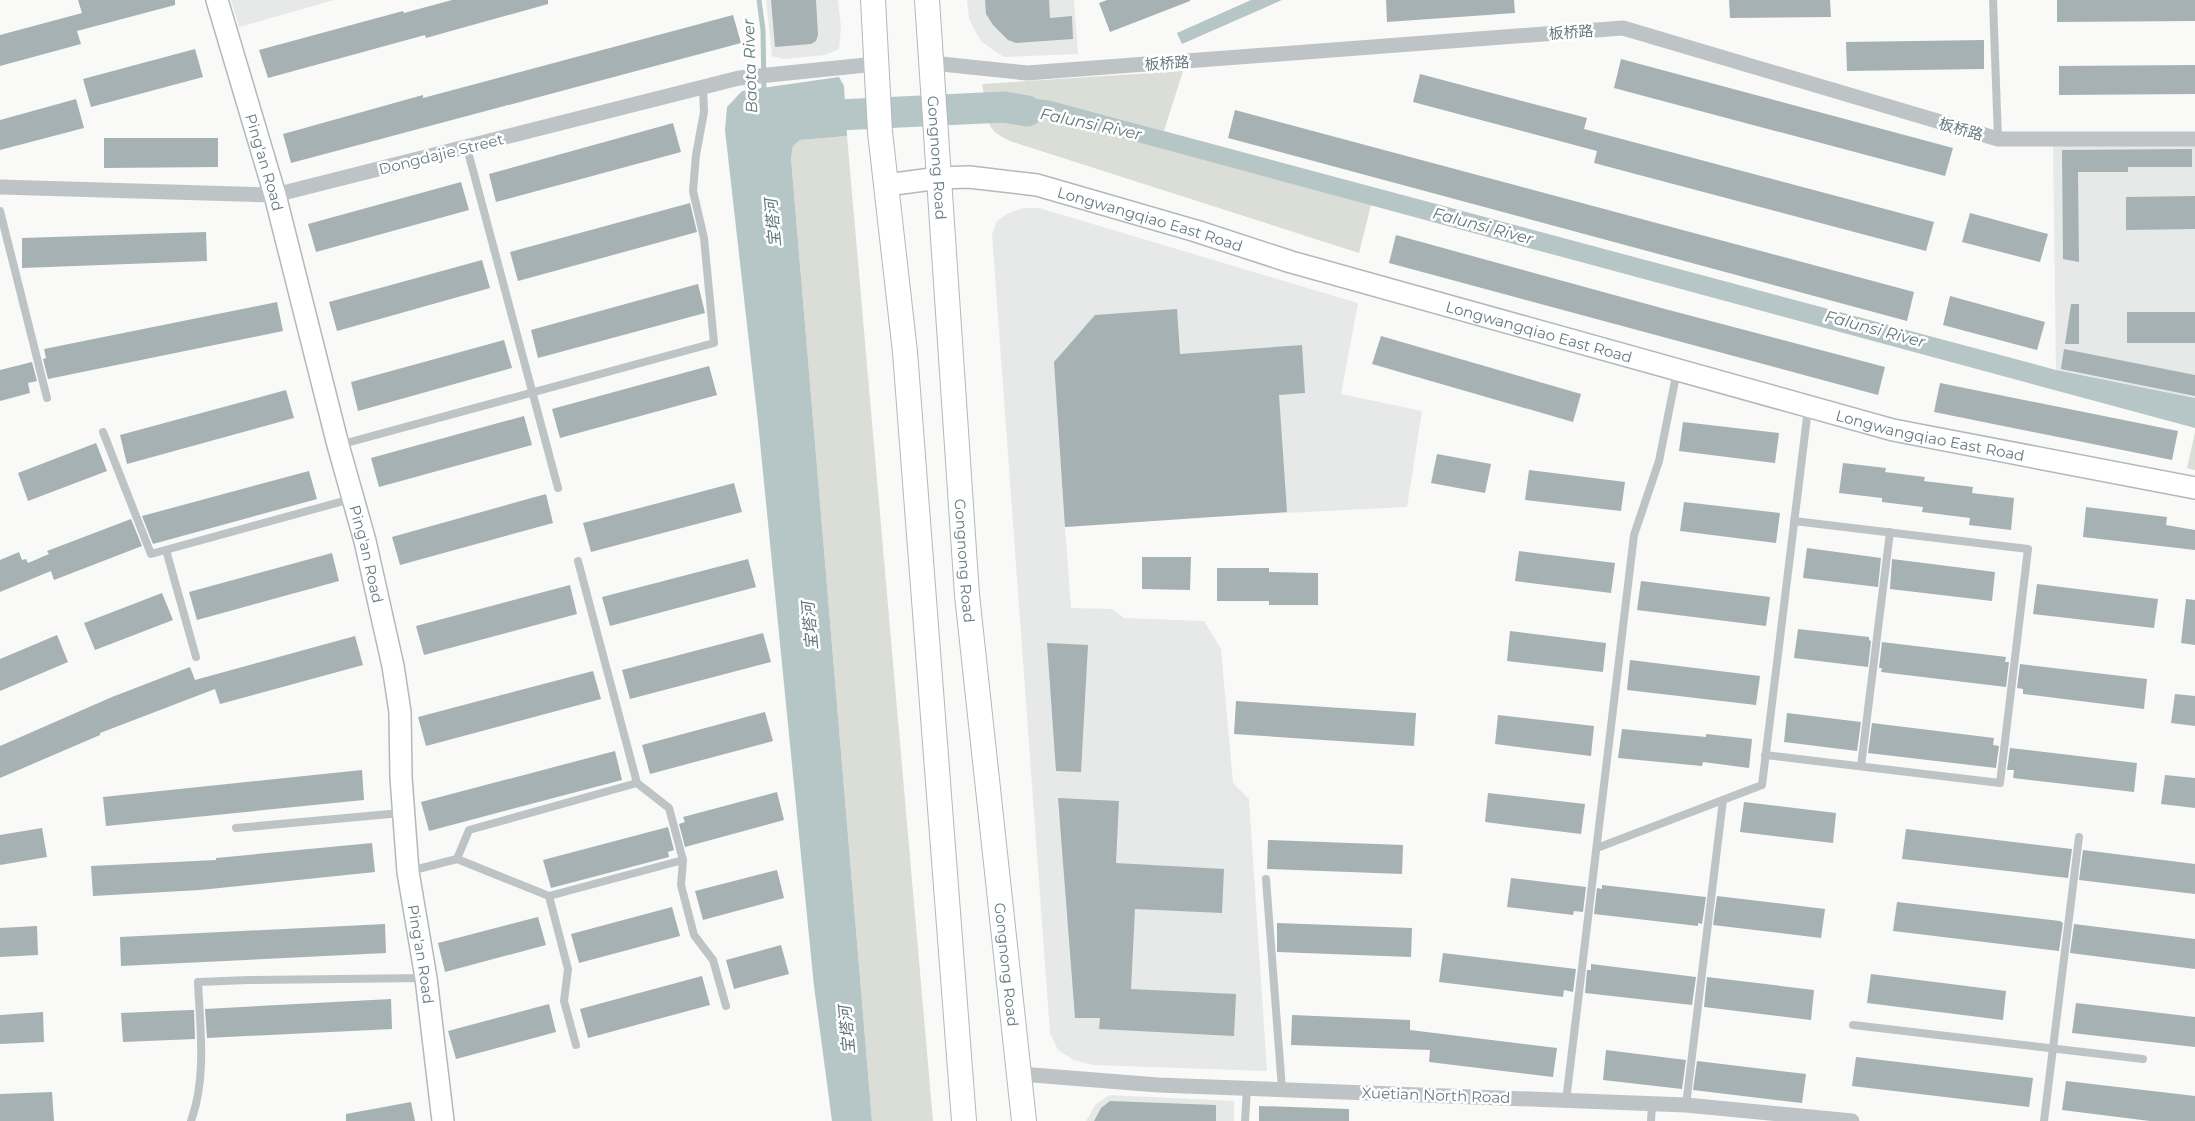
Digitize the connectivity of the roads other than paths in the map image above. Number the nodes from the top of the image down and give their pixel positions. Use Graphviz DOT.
graph roads {
  1 [pos="217,0"];
  2 [pos="873,0"];
  3 [pos="927,0"];
  4 [pos="1993,0"];
  5 [pos="876,73"];
  6 [pos="932,74"];
  7 [pos="703,87"];
  8 [pos="1998,139"];
  9 [pos="2195,139"];
  10 [pos="466,148"];
  11 [pos="939,178"];
  12 [pos="887,185"];
  13 [pos="0,187"];
  14 [pos="275,195"];
  15 [pos="0,211"];
  16 [pos="1678,369"];
  17 [pos="532,394"];
  18 [pos="46,398"];
  19 [pos="1808,406"];
  20 [pos="104,432"];
  21 [pos="338,445"];
  22 [pos="558,488"];
  23 [pos="2195,488"];
  24 [pos="353,499"];
  25 [pos="1794,521"];
  26 [pos="1890,532"];
  27 [pos="166,550"];
  28 [pos="578,561"];
  29 [pos="196,657"];
  30 [pos="1766,755"];
  31 [pos="1861,766"];
  32 [pos="637,783"];
  33 [pos="1723,800"];
  34 [pos="403,813"];
  35 [pos="236,828"];
  36 [pos="2078,837"];
  37 [pos="1597,848"];
  38 [pos="457,859"];
  39 [pos="683,860"];
  40 [pos="408,872"];
  41 [pos="1266,878"];
  42 [pos="549,896"];
  43 [pos="426,978"];
  44 [pos="726,1006"];
  45 [pos="1853,1024"];
  46 [pos="576,1045"];
  47 [pos="2053,1048"];
  48 [pos="2143,1059"];
  49 [pos="1020,1074"];
  50 [pos="1246,1088"];
  51 [pos="1282,1089"];
  52 [pos="1566,1100"];
  53 [pos="1652,1104"];
  54 [pos="1686,1105"];
  55 [pos="190,1121"];
  56 [pos="443,1121"];
  57 [pos="964,1121"];
  58 [pos="1024,1121"];
  59 [pos="1245,1121"];
  60 [pos="1651,1121"];
  61 [pos="1852,1121"];
  62 [pos="2044,1121"];
  1 -- 14 [label="street, Ping'an Road"];
  2 -- 5 [label="main road"];
  3 -- 6 [label="main road, Gongnong Road"];
  4 -- 8 [label="lane"];
  5 -- 7 [label="street, Dongdajie Street"];
  5 -- 12 [label="main road"];
  6 -- 8 [label="street, 板桥路"];
  6 -- 11 [label="main road, Gongnong Road"];
  7 -- 10 [label="street, Dongdajie Street"];
  7 -- 17 [label="lane"];
  8 -- 9 [label="street, 板桥路"];
  10 -- 14 [label="street, Dongdajie Street"];
  10 -- 17 [label="lane"];
  11 -- 12 [label="street, Longwangqiao East Road"];
  11 -- 16 [label="street, Longwangqiao East Road"];
  11 -- 49 [label="main road, Gongnong Road"];
  12 -- 57 [label="main road"];
  13 -- 14 [label="street, Dongdajie Street"];
  14 -- 21 [label="street, Ping'an Road"];
  15 -- 18 [label="lane"];
  16 -- 19 [label="street, Longwangqiao East Road"];
  16 -- 37 [label="lane"];
  17 -- 21 [label="lane"];
  17 -- 22 [label="lane"];
  19 -- 23 [label="street, Longwangqiao East Road"];
  19 -- 25 [label="lane"];
  20 -- 27 [label="lane"];
  21 -- 24 [label="street, Ping'an Road"];
  24 -- 27 [label="lane"];
  24 -- 34 [label="street, Ping'an Road"];
  25 -- 26 [label="lane"];
  25 -- 30 [label="lane"];
  26 -- 31 [label="lane"];
  26 -- 31 [label="lane"];
  27 -- 29 [label="lane"];
  28 -- 32 [label="lane"];
  30 -- 31 [label="lane"];
  30 -- 33 [label="lane"];
  32 -- 38 [label="lane"];
  32 -- 39 [label="lane"];
  33 -- 37 [label="lane"];
  33 -- 54 [label="lane"];
  34 -- 35 [label="lane"];
  34 -- 40 [label="street, Ping'an Road"];
  36 -- 47 [label="lane"];
  37 -- 52 [label="lane"];
  38 -- 40 [label="lane"];
  38 -- 42 [label="lane"];
  39 -- 42 [label="lane"];
  39 -- 44 [label="lane"];
  40 -- 43 [label="street, Ping'an Road"];
  41 -- 51 [label="lane"];
  42 -- 46 [label="lane"];
  43 -- 55 [label="lane"];
  43 -- 56 [label="street, Ping'an Road"];
  45 -- 47 [label="lane"];
  47 -- 48 [label="lane"];
  47 -- 62 [label="lane"];
  49 -- 50 [label="street, Xuetian North Road"];
  49 -- 58 [label="main road, Gongnong Road"];
  50 -- 51 [label="street, Xuetian North Road"];
  50 -- 59 [label="lane"];
  51 -- 52 [label="street, Xuetian North Road"];
  52 -- 53 [label="street, Xuetian North Road"];
  53 -- 54 [label="street, Xuetian North Road"];
  53 -- 60 [label="lane"];
  54 -- 61 [label="street, Xuetian North Road"];
}
